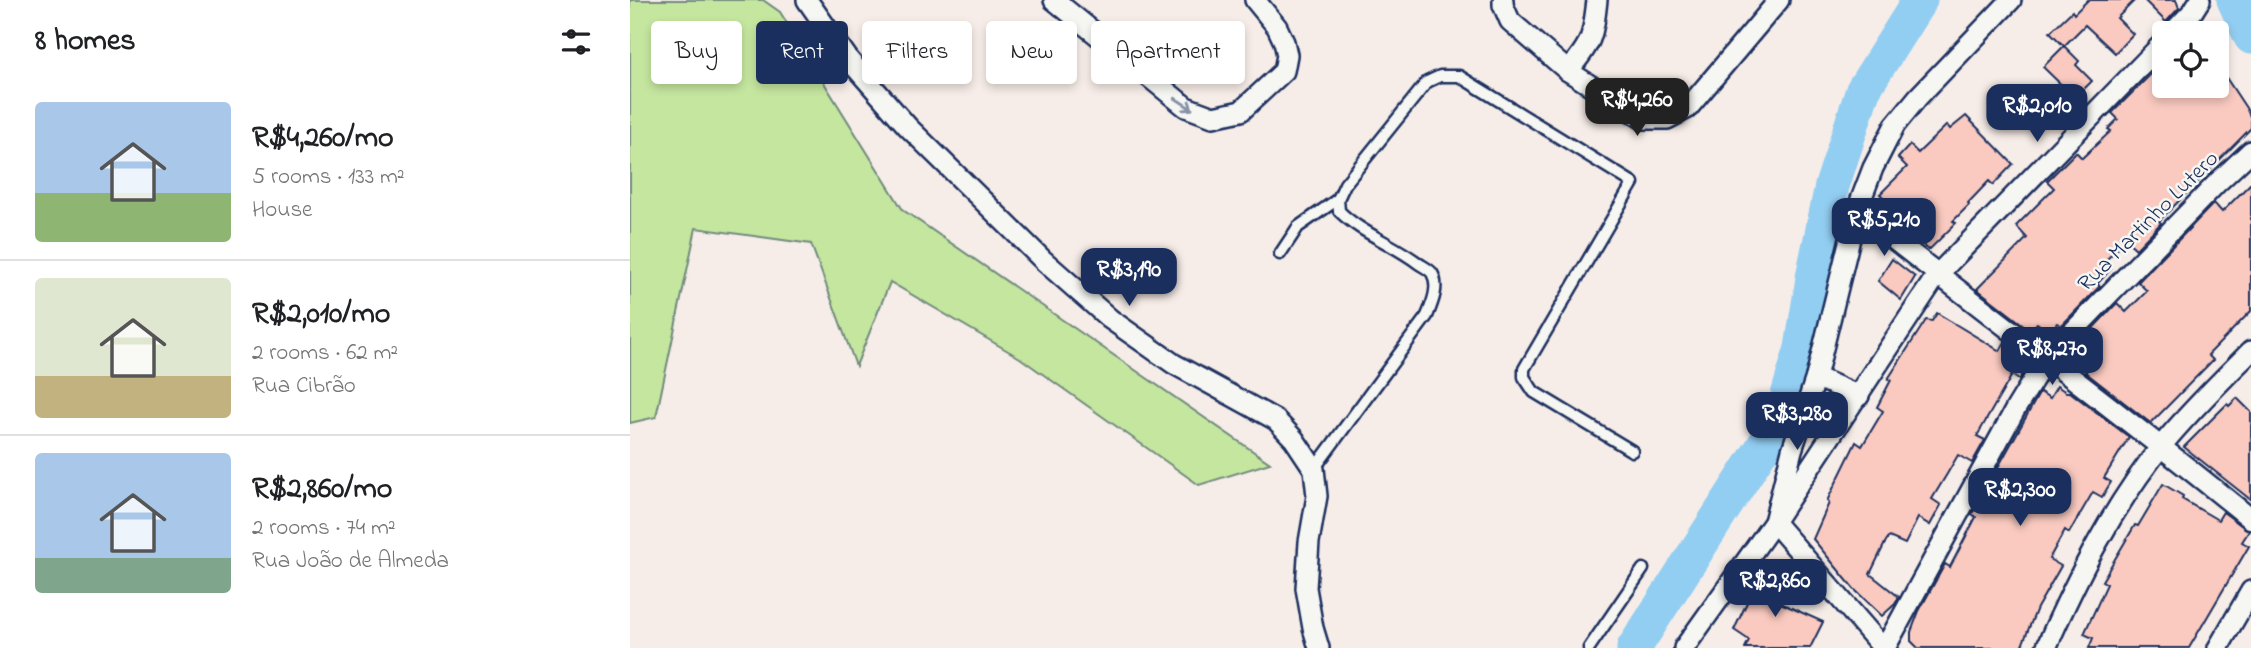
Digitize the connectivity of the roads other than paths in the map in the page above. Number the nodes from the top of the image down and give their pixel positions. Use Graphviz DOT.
graph roads {
  1 [pos="807,0"];
  2 [pos="1054,0"];
  3 [pos="1255,0"];
  4 [pos="1503,0"];
  5 [pos="1597,0"];
  6 [pos="1779,0"];
  7 [pos="2011,0"];
  8 [pos="2200,0"];
  9 [pos="2183,21"];
  10 [pos="2152,54"];
  11 [pos="1569,71"];
  12 [pos="2251,151"];
  13 [pos="1338,199"];
  14 [pos="1857,210"];
  15 [pos="1280,254"];
  16 [pos="1937,275"];
  17 [pos="2251,351"];
  18 [pos="2046,359"];
  19 [pos="1816,377"];
  20 [pos="1859,396"];
  21 [pos="2161,446"];
  22 [pos="1632,451"];
  23 [pos="1314,469"];
  24 [pos="2251,519"];
  25 [pos="1774,522"];
  26 [pos="1643,569"];
  27 [pos="2251,590"];
  28 [pos="1319,648"];
  29 [pos="1589,648"];
  30 [pos="1684,648"];
  31 [pos="1884,648"];
  32 [pos="2046,648"];
  33 [pos="2218,648"];
  1 -- 23 [label="street"];
  2 -- 3 [label="street, one-way"];
  4 -- 11 [label="street"];
  5 -- 11 [label="street"];
  6 -- 11 [label="street"];
  7 -- 14 [label="street"];
  8 -- 9 [label="street"];
  10 -- 16 [label="street"];
  12 -- 18 [label="street, Rua Martinho Lutero"];
  13 -- 15 [label="lane"];
  13 -- 22 [label="lane"];
  13 -- 23 [label="lane"];
  14 -- 16 [label="street"];
  14 -- 19 [label="street"];
  16 -- 18 [label="street"];
  16 -- 20 [label="street"];
  17 -- 21 [label="street"];
  18 -- 21 [label="street"];
  18 -- 31 [label="street, Rua Martinho Lutero"];
  19 -- 20 [label="street"];
  19 -- 25 [label="street"];
  20 -- 25 [label="street"];
  21 -- 24 [label="street"];
  21 -- 32 [label="street"];
  23 -- 28 [label="street"];
  25 -- 30 [label="street"];
  25 -- 31 [label="street"];
  26 -- 29 [label="lane"];
  27 -- 33 [label="street"];
}
